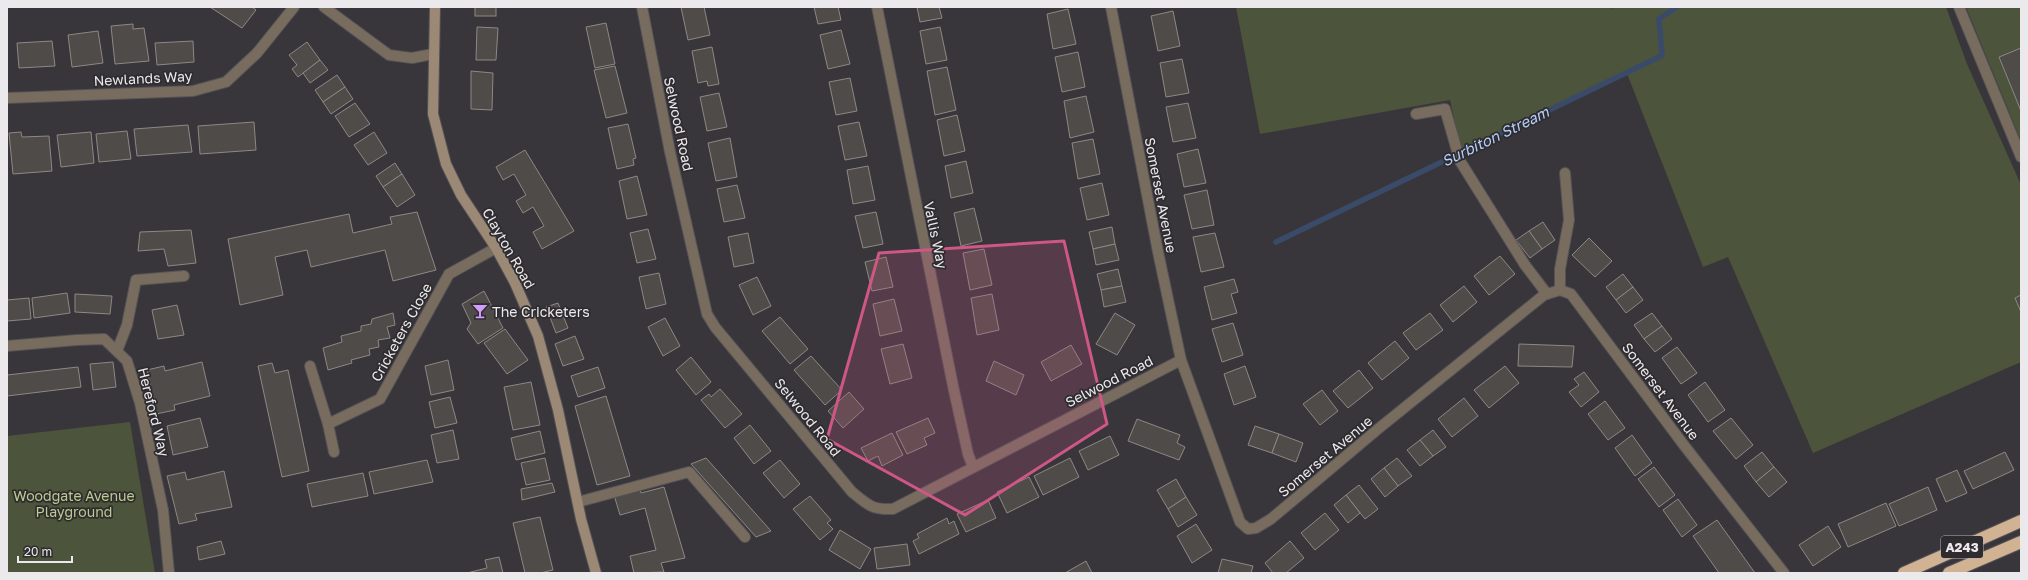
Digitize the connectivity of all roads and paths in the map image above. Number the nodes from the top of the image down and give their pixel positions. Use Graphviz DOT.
graph roads {
  1 [pos="294,7"];
  2 [pos="324,7"];
  3 [pos="436,7"];
  4 [pos="642,7"];
  5 [pos="877,7"];
  6 [pos="1111,7"];
  7 [pos="1959,7"];
  8 [pos="433,54"];
  9 [pos="7,98"];
  10 [pos="1416,114"];
  11 [pos="2021,157"];
  12 [pos="1565,173"];
  13 [pos="496,248"];
  14 [pos="184,276"];
  15 [pos="1560,290"];
  16 [pos="1547,294"];
  17 [pos="7,346"];
  18 [pos="117,351"];
  19 [pos="1181,360"];
  20 [pos="310,366"];
  21 [pos="328,424"];
  22 [pos="334,452"];
  23 [pos="973,467"];
  24 [pos="578,502"];
  25 [pos="2021,521"];
  26 [pos="745,537"];
  27 [pos="2021,542"];
  28 [pos="169,573"];
  29 [pos="596,573"];
  30 [pos="1784,573"];
  31 [pos="1904,573"];
  32 [pos="1949,573"];
  1 -- 9 [label="street, Newlands Way"];
  2 -- 8 [label="street"];
  3 -- 8 [label="street, Clayton Road"];
  4 -- 23 [label="street, Selwood Road"];
  5 -- 23 [label="street, Vallis Way"];
  6 -- 19 [label="street, Somerset Avenue"];
  7 -- 11 [label="street"];
  8 -- 13 [label="street, Clayton Road"];
  10 -- 16 [label="street"];
  12 -- 15 [label="street"];
  13 -- 21 [label="street, Cricketers Close"];
  13 -- 24 [label="street, Clayton Road"];
  14 -- 18 [label="street"];
  15 -- 16 [label="street, Somerset Avenue"];
  15 -- 30 [label="street, Somerset Avenue"];
  16 -- 19 [label="street, Somerset Avenue"];
  17 -- 18 [label="street, Hereford Way"];
  18 -- 28 [label="street, Hereford Way"];
  19 -- 23 [label="street, Selwood Road"];
  20 -- 21 [label="street"];
  21 -- 22 [label="street"];
  24 -- 26 [label="street"];
  24 -- 29 [label="street, Clayton Road"];
  25 -- 31 [label="highway, A243"];
  27 -- 32 [label="highway"];
}
